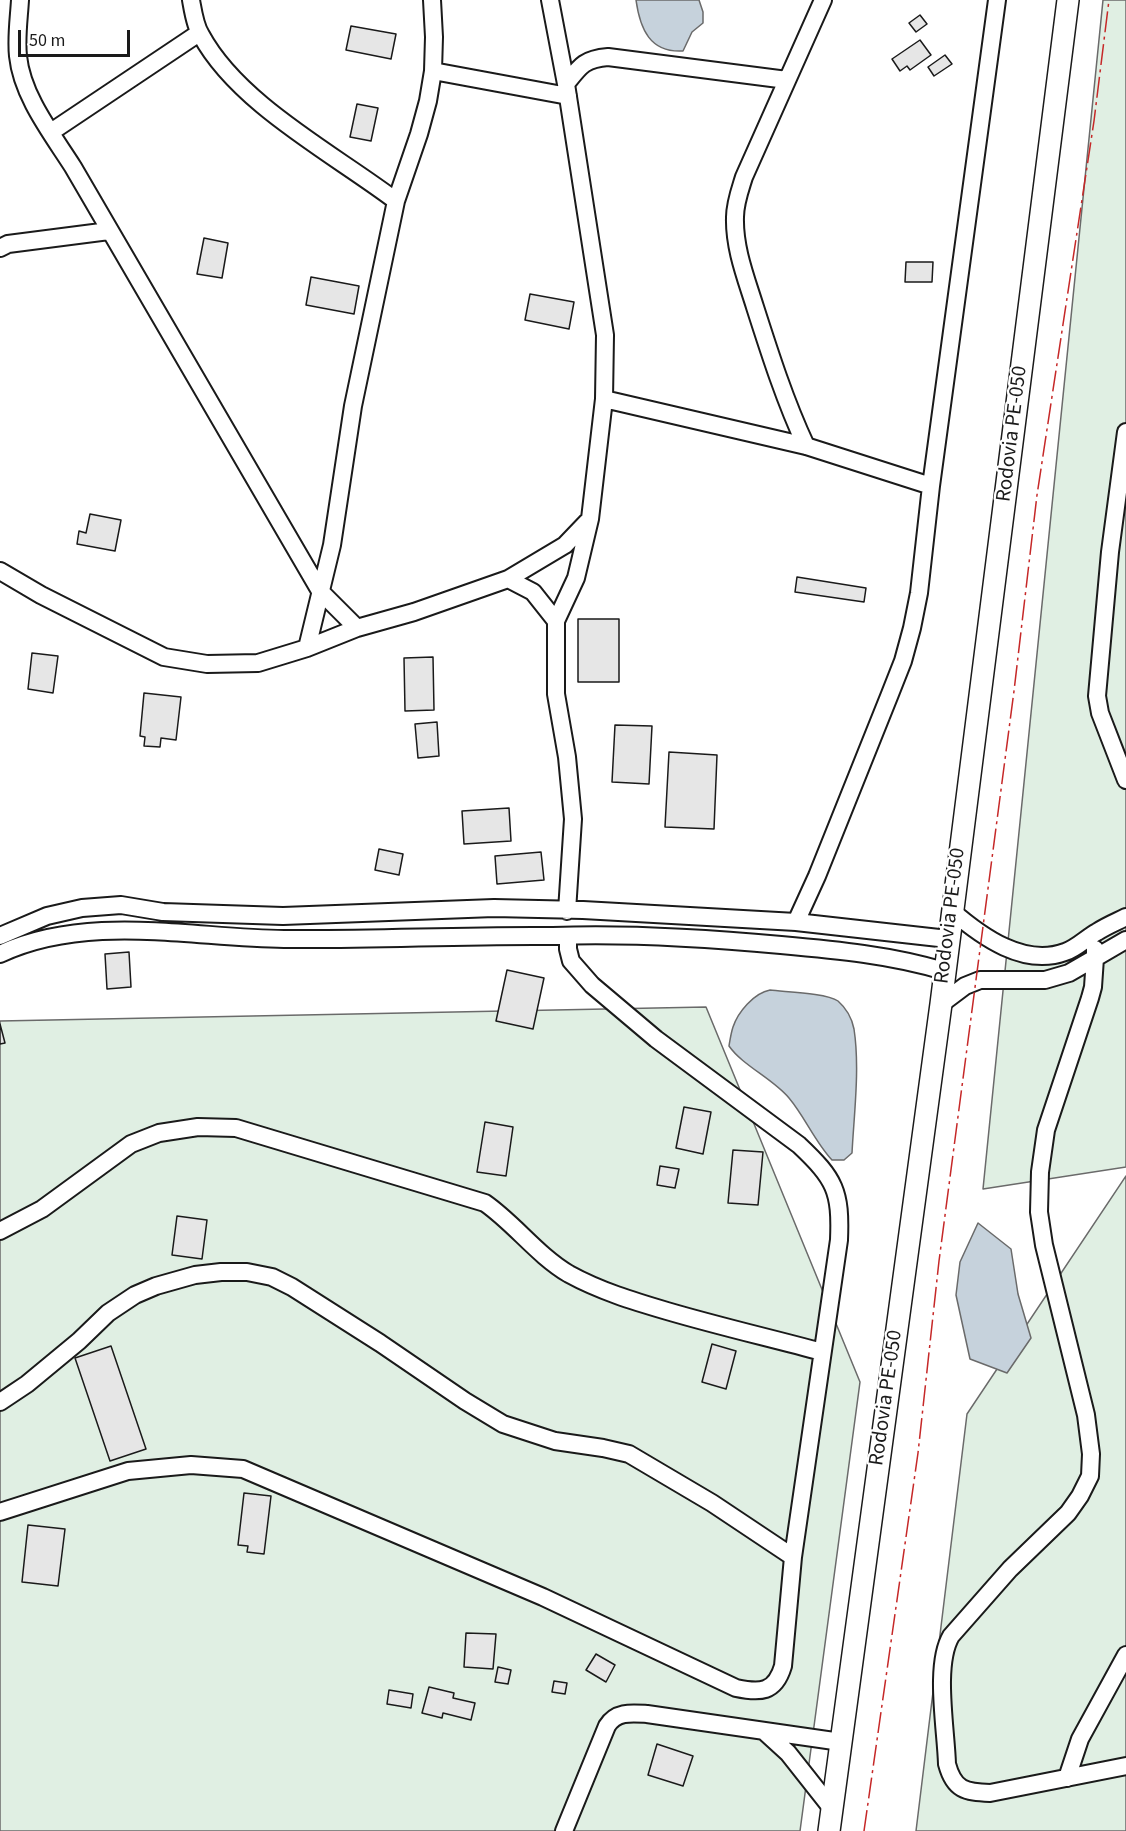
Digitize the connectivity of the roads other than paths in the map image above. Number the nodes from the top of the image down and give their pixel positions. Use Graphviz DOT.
graph roads {
  1 [pos="20,0"];
  2 [pos="191,0"];
  3 [pos="432,0"];
  4 [pos="550,0"];
  5 [pos="823,0"];
  6 [pos="997,0"];
  7 [pos="1068,0"];
  8 [pos="199,33"];
  9 [pos="433,71"];
  10 [pos="787,80"];
  11 [pos="567,90"];
  12 [pos="51,132"];
  13 [pos="396,201"];
  14 [pos="109,231"];
  15 [pos="0,248"];
  16 [pos="604,399"];
  17 [pos="1126,432"];
  18 [pos="806,446"];
  19 [pos="931,486"];
  20 [pos="590,519"];
  21 [pos="0,571"];
  22 [pos="508,579"];
  23 [pos="320,591"];
  24 [pos="556,621"];
  25 [pos="357,628"];
  26 [pos="307,648"];
  27 [pos="1126,780"];
  28 [pos="567,910"];
  29 [pos="952,911"];
  30 [pos="1126,917"];
  31 [pos="796,922"];
  32 [pos="821,925"];
  33 [pos="885,932"];
  34 [pos="1095,933"];
  35 [pos="0,936"];
  36 [pos="568,936"];
  37 [pos="948,939"];
  38 [pos="1126,940"];
  39 [pos="817,949"];
  40 [pos="1017,953"];
  41 [pos="0,954"];
  42 [pos="881,956"];
  43 [pos="1095,958"];
  44 [pos="944,971"];
  45 [pos="1012,979"];
  46 [pos="940,1004"];
  47 [pos="0,1231"];
  48 [pos="822,1352"];
  49 [pos="0,1402"];
  50 [pos="0,1512"];
  51 [pos="794,1557"];
  52 [pos="1126,1656"];
  53 [pos="764,1731"];
  54 [pos="841,1742"];
  55 [pos="1126,1766"];
  56 [pos="1067,1778"];
  57 [pos="831,1821"];
  58 [pos="564,1831"];
  1 -- 12 [label="street"];
  2 -- 8 [label="street"];
  3 -- 9 [label="street"];
  4 -- 11 [label="street"];
  5 -- 10 [label="street"];
  6 -- 19 [label="street"];
  7 -- 29 [label="main road, Rodovia PE-050"];
  8 -- 12 [label="street"];
  8 -- 13 [label="street"];
  9 -- 11 [label="street"];
  9 -- 13 [label="street"];
  10 -- 11 [label="street"];
  10 -- 18 [label="street"];
  11 -- 16 [label="street"];
  12 -- 14 [label="street"];
  13 -- 23 [label="street"];
  14 -- 15 [label="street"];
  14 -- 23 [label="street"];
  16 -- 18 [label="street"];
  16 -- 20 [label="street"];
  17 -- 27 [label="street"];
  18 -- 19 [label="street"];
  19 -- 31 [label="street"];
  20 -- 22 [label="street"];
  20 -- 24 [label="street"];
  21 -- 26 [label="street"];
  22 -- 24 [label="street"];
  22 -- 25 [label="street"];
  23 -- 25 [label="street"];
  23 -- 26 [label="street"];
  24 -- 28 [label="street"];
  25 -- 26 [label="street"];
  28 -- 31 [label="street"];
  28 -- 35 [label="street"];
  28 -- 36 [label="street"];
  28 -- 36 [label="street"];
  29 -- 37 [label="main road, Rodovia PE-050"];
  29 -- 40 [label="street"];
  30 -- 34 [label="street"];
  31 -- 32 [label="street"];
  32 -- 33 [label="street"];
  32 -- 39 [label="street"];
  33 -- 37 [label="street"];
  33 -- 42 [label="street"];
  34 -- 40 [label="street"];
  34 -- 43 [label="street"];
  36 -- 39 [label="street"];
  36 -- 41 [label="street"];
  36 -- 48 [label="street"];
  37 -- 44 [label="main road, Rodovia PE-050"];
  38 -- 43 [label="street"];
  39 -- 42 [label="street"];
  40 -- 45 [label="street"];
  42 -- 44 [label="street"];
  43 -- 45 [label="street"];
  43 -- 56 [label="street"];
  44 -- 46 [label="main road, Rodovia PE-050"];
  45 -- 46 [label="street"];
  46 -- 54 [label="main road, Rodovia PE-050"];
  47 -- 48 [label="street"];
  48 -- 51 [label="street"];
  49 -- 51 [label="street"];
  50 -- 51 [label="street"];
  52 -- 56 [label="street"];
  53 -- 54 [label="street"];
  53 -- 57 [label="street"];
  53 -- 58 [label="street"];
  54 -- 57 [label="main road, Rodovia PE-050"];
  55 -- 56 [label="street"];
}
